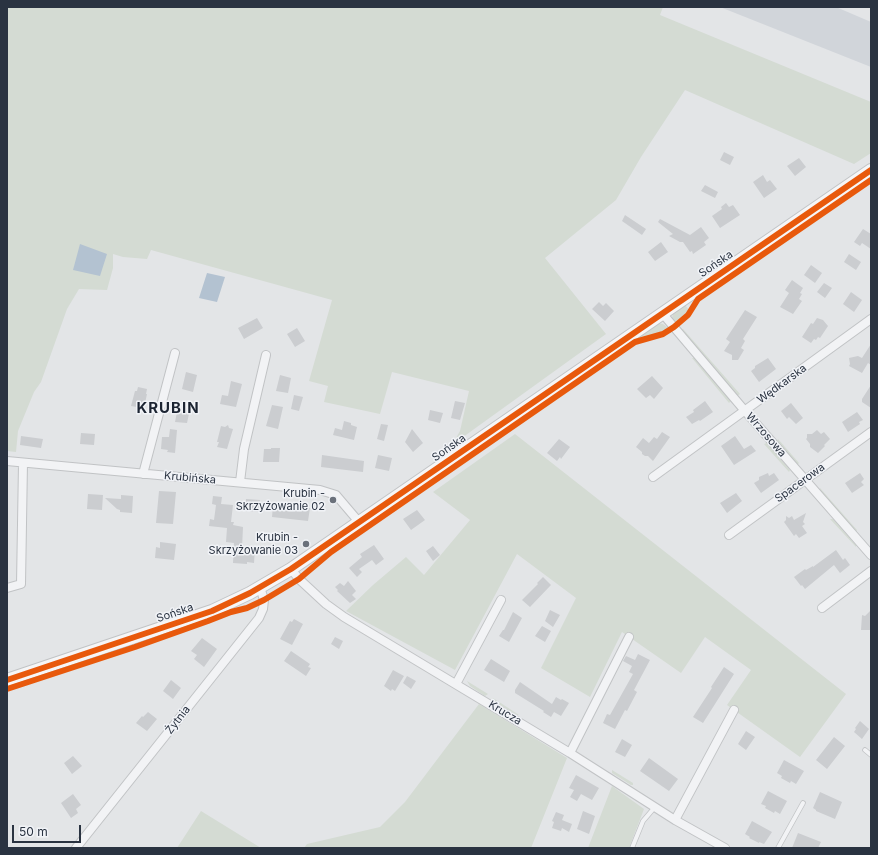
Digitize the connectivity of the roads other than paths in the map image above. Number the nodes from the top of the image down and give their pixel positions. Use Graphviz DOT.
graph roads {
  1 [pos="871,170"];
  2 [pos="662,313"];
  3 [pos="871,319"];
  4 [pos="175,353"];
  5 [pos="266,355"];
  6 [pos="745,411"];
  7 [pos="871,432"];
  8 [pos="7,461"];
  9 [pos="24,463"];
  10 [pos="143,474"];
  11 [pos="653,477"];
  12 [pos="805,480"];
  13 [pos="240,482"];
  14 [pos="359,522"];
  15 [pos="729,535"];
  16 [pos="871,555"];
  17 [pos="291,569"];
  18 [pos="871,571"];
  19 [pos="260,587"];
  20 [pos="7,588"];
  21 [pos="501,600"];
  22 [pos="822,608"];
  23 [pos="628,637"];
  24 [pos="7,680"];
  25 [pos="456,684"];
  26 [pos="734,710"];
  27 [pos="865,750"];
  28 [pos="570,752"];
  29 [pos="871,755"];
  30 [pos="803,803"];
  31 [pos="655,806"];
  32 [pos="675,820"];
  33 [pos="76,848"];
  34 [pos="632,848"];
  35 [pos="725,848"];
  36 [pos="778,848"];
  1 -- 2 [label="street, Sońska"];
  2 -- 6 [label="street, Wrzosowa"];
  2 -- 14 [label="street, Sońska"];
  3 -- 6 [label="street, Wędkarska"];
  4 -- 10 [label="street"];
  5 -- 13 [label="street"];
  6 -- 11 [label="street, Wędkarska"];
  6 -- 12 [label="street, Wrzosowa"];
  7 -- 12 [label="street, Spacerowa"];
  8 -- 9 [label="street, Krubińska"];
  9 -- 10 [label="street, Krubińska"];
  9 -- 20 [label="street"];
  10 -- 13 [label="street, Krubińska"];
  12 -- 15 [label="street, Spacerowa"];
  12 -- 16 [label="street, Wrzosowa"];
  13 -- 14 [label="street, Krubińska"];
  14 -- 17 [label="street, Sońska"];
  17 -- 19 [label="street, Sońska"];
  17 -- 25 [label="street, Krucza"];
  18 -- 22 [label="street"];
  19 -- 24 [label="street, Sońska"];
  19 -- 33 [label="street, Żytnia"];
  21 -- 25 [label="street"];
  23 -- 28 [label="street"];
  25 -- 28 [label="street, Krucza"];
  26 -- 32 [label="street"];
  27 -- 29 [label="lane"];
  28 -- 31 [label="street, Krucza"];
  30 -- 36 [label="lane"];
  31 -- 32 [label="street, Krucza"];
  31 -- 34 [label="lane"];
  32 -- 35 [label="street, Krucza"];
}
